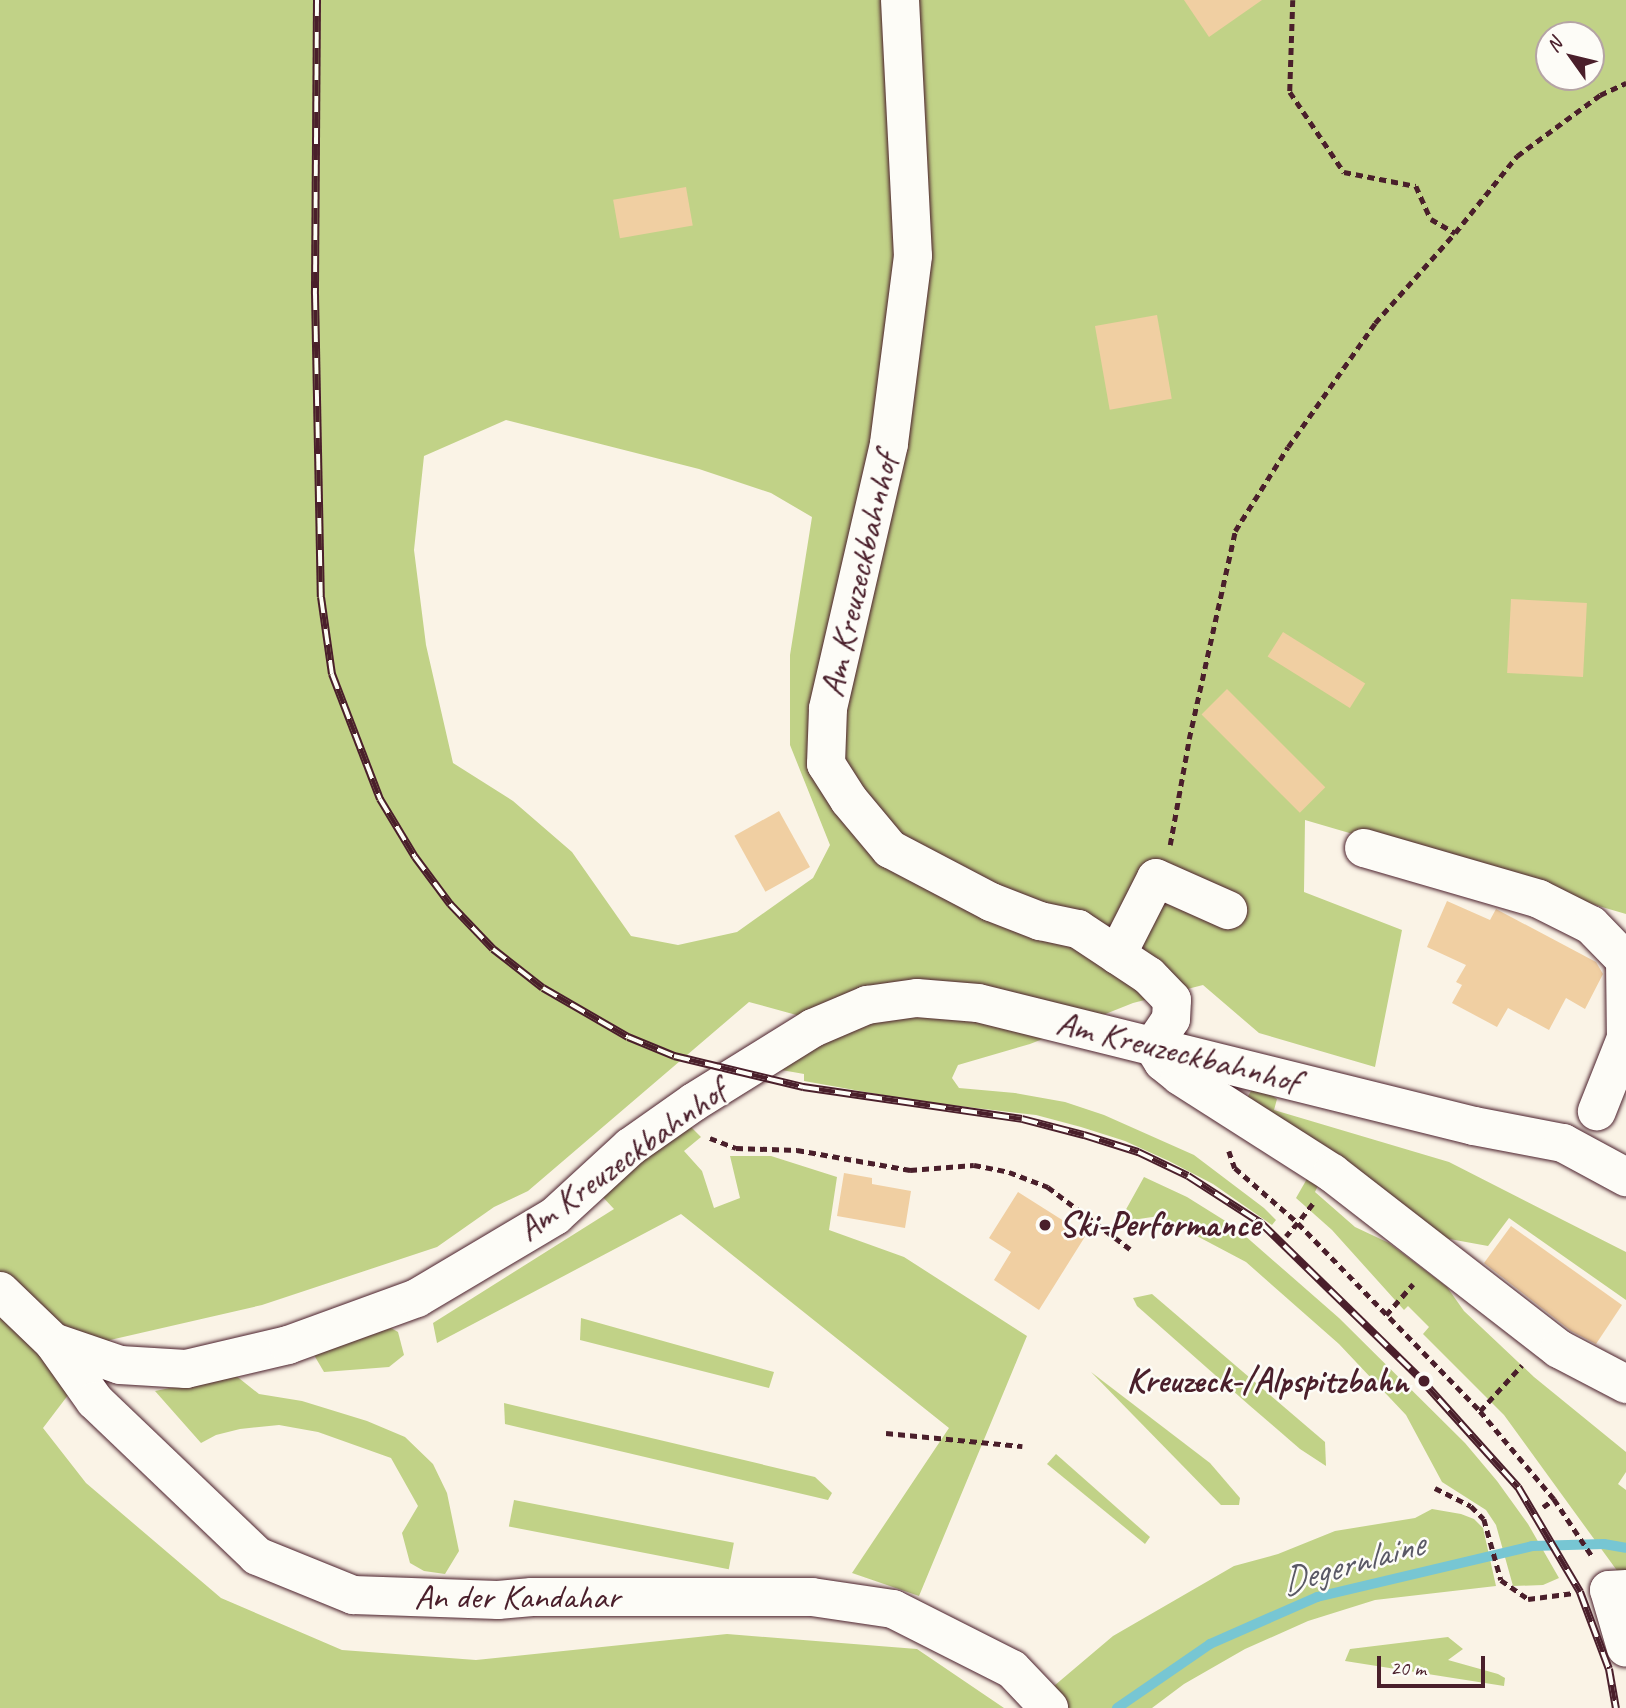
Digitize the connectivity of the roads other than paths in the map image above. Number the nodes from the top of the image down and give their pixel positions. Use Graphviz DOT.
graph roads {
  1 [pos="900,0"];
  2 [pos="1364,848"];
  3 [pos="1228,910"];
  4 [pos="1117,954"];
  5 [pos="1153,1046"];
  6 [pos="1612,1110"];
  7 [pos="1563,1143"];
  8 [pos="1626,1177"];
  9 [pos="0,1291"];
  10 [pos="52,1342"];
  11 [pos="1626,1384"];
  12 [pos="1610,1580"];
  13 [pos="1626,1648"];
  14 [pos="1048,1707"];
  1 -- 4 [label="street, Am Kreuzeckbahnhof"];
  2 -- 6 [label="street"];
  3 -- 4 [label="street"];
  4 -- 5 [label="street, Am Kreuzeckbahnhof"];
  5 -- 7 [label="street, Am Kreuzeckbahnhof"];
  5 -- 10 [label="street, Am Kreuzeckbahnhof"];
  5 -- 11 [label="street"];
  6 -- 7 [label="street"];
  7 -- 8 [label="street, Am Kreuzeckbahnhof"];
  9 -- 10 [label="street, An der Kandahar"];
  10 -- 14 [label="street, An der Kandahar"];
  12 -- 13 [label="street"];
}
